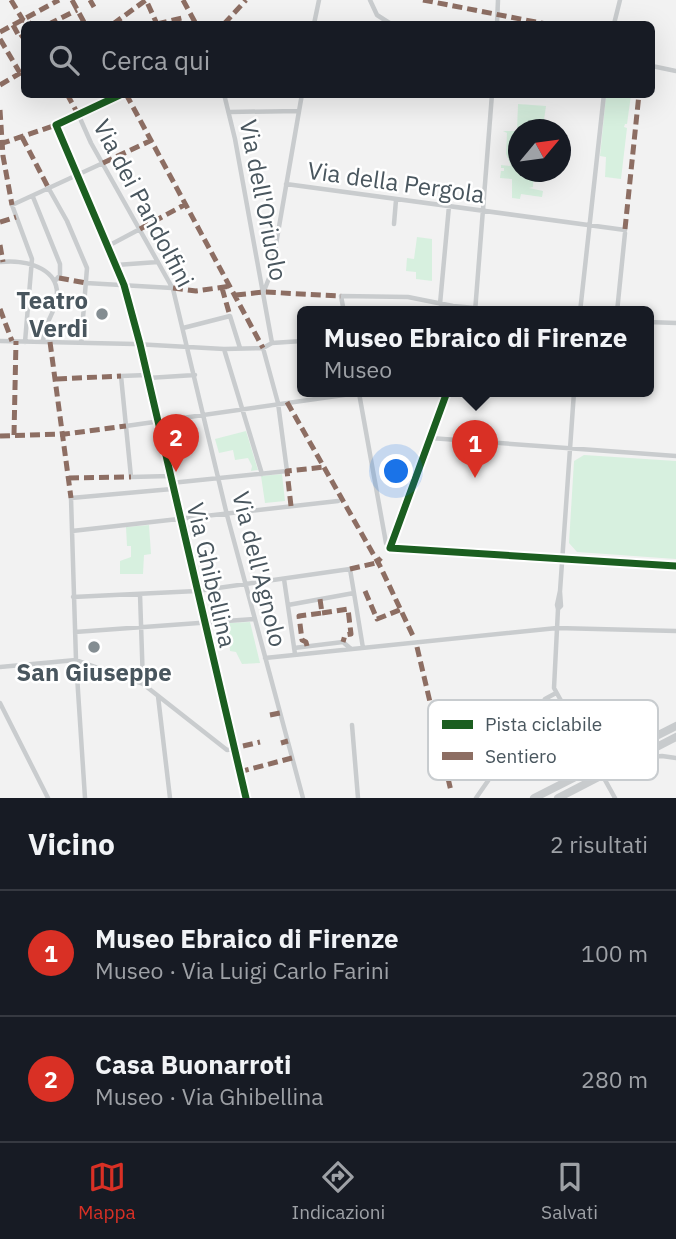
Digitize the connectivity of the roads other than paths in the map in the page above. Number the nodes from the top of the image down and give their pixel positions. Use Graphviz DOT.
graph roads {
  1 [pos="318,0"];
  2 [pos="370,0"];
  3 [pos="498,0"];
  4 [pos="620,0"];
  5 [pos="314,21"];
  6 [pos="386,21"];
  7 [pos="497,21"];
  8 [pos="615,21"];
  9 [pos="655,67"];
  10 [pos="676,71"];
  11 [pos="114,98"];
  12 [pos="225,98"];
  13 [pos="301,98"];
  14 [pos="492,98"];
  15 [pos="604,98"];
  16 [pos="299,111"];
  17 [pos="229,112"];
  18 [pos="79,116"];
  19 [pos="103,163"];
  20 [pos="78,175"];
  21 [pos="286,184"];
  22 [pos="49,189"];
  23 [pos="33,197"];
  24 [pos="396,200"];
  25 [pos="449,206"];
  26 [pos="484,211"];
  27 [pos="394,224"];
  28 [pos="590,225"];
  29 [pos="140,229"];
  30 [pos="108,246"];
  31 [pos="0,262"];
  32 [pos="158,262"];
  33 [pos="32,263"];
  34 [pos="116,265"];
  35 [pos="55,281"];
  36 [pos="86,283"];
  37 [pos="124,285"];
  38 [pos="173,288"];
  39 [pos="264,292"];
  40 [pos="440,304"];
  41 [pos="343,306"];
  42 [pos="454,306"];
  43 [pos="476,306"];
  44 [pos="581,306"];
  45 [pos="618,306"];
  46 [pos="654,322"];
  47 [pos="676,323"];
  48 [pos="183,328"];
  49 [pos="0,341"];
  50 [pos="297,341"];
  51 [pos="25,342"];
  52 [pos="43,342"];
  53 [pos="81,343"];
  54 [pos="272,343"];
  55 [pos="140,344"];
  56 [pos="189,347"];
  57 [pos="240,348"];
  58 [pos="263,348"];
  59 [pos="225,349"];
  60 [pos="195,375"];
  61 [pos="147,376"];
  62 [pos="322,397"];
  63 [pos="359,397"];
  64 [pos="445,397"];
  65 [pos="574,397"];
  66 [pos="278,403"];
  67 [pos="242,408"];
  68 [pos="204,415"];
  69 [pos="157,421"];
  70 [pos="126,426"];
  71 [pos="430,438"];
  72 [pos="570,449"];
  73 [pos="676,456"];
  74 [pos="262,474"];
  75 [pos="170,476"];
  76 [pos="219,478"];
  77 [pos="172,486"];
  78 [pos="338,501"];
  79 [pos="227,515"];
  80 [pos="179,520"];
  81 [pos="72,531"];
  82 [pos="393,548"];
  83 [pos="562,557"];
  84 [pos="676,566"];
  85 [pos="284,579"];
  86 [pos="245,585"];
  87 [pos="197,591"];
  88 [pos="354,593"];
  89 [pos="140,594"];
  90 [pos="73,597"];
  91 [pos="288,605"];
  92 [pos="254,619"];
  93 [pos="204,623"];
  94 [pos="141,627"];
  95 [pos="557,628"];
  96 [pos="676,631"];
  97 [pos="75,632"];
  98 [pos="363,648"];
  99 [pos="294,651"];
  100 [pos="265,658"];
  101 [pos="76,660"];
  102 [pos="0,667"];
  103 [pos="142,684"];
  104 [pos="555,691"];
  105 [pos="158,695"];
  106 [pos="544,700"];
  107 [pos="560,700"];
  108 [pos="0,703"];
  109 [pos="352,725"];
  110 [pos="676,726"];
  111 [pos="658,735"];
  112 [pos="676,737"];
  113 [pos="658,746"];
  114 [pos="234,749"];
  115 [pos="658,757"];
  116 [pos="676,758"];
  117 [pos="488,780"];
  118 [pos="569,780"];
  119 [pos="594,780"];
  120 [pos="604,780"];
  121 [pos="48,798"];
  122 [pos="85,798"];
  123 [pos="170,798"];
  124 [pos="246,798"];
  125 [pos="303,798"];
  126 [pos="358,798"];
  127 [pos="475,798"];
  128 [pos="534,798"];
  129 [pos="558,798"];
  130 [pos="615,798"];
  1 -- 5 [label="street"];
  2 -- 6 [label="street"];
  3 -- 7 [label="street"];
  4 -- 8 [label="street"];
  9 -- 10 [label="street"];
  11 -- 18 [label="street"];
  12 -- 17 [label="street, Via dell'Oriuolo"];
  13 -- 16 [label="street"];
  14 -- 26 [label="street"];
  15 -- 28 [label="street"];
  16 -- 17 [label="street"];
  16 -- 21 [label="street"];
  17 -- 39 [label="street, Via dell'Oriuolo"];
  18 -- 19 [label="street, Via dei Pandolfini"];
  18 -- 20 [label="street, Via Ghibellina"];
  19 -- 20 [label="street"];
  19 -- 29 [label="street, Via dei Pandolfini"];
  20 -- 22 [label="street"];
  20 -- 30 [label="street, Via Ghibellina"];
  21 -- 24 [label="street, Via della Pergola"];
  21 -- 39 [label="street"];
  22 -- 23 [label="street"];
  22 -- 36 [label="street"];
  23 -- 33 [label="street"];
  23 -- 35 [label="street"];
  24 -- 25 [label="street, Via della Pergola"];
  24 -- 27 [label="street"];
  25 -- 26 [label="street, Via della Pergola"];
  25 -- 40 [label="street"];
  26 -- 28 [label="street, Via della Pergola"];
  26 -- 43 [label="street"];
  28 -- 44 [label="street"];
  28 -- 45 [label="street, Via della Pergola"];
  29 -- 30 [label="street"];
  29 -- 32 [label="street, Via dei Pandolfini"];
  30 -- 34 [label="street, Via Ghibellina"];
  31 -- 33 [label="street"];
  32 -- 34 [label="street"];
  32 -- 38 [label="street, Via dei Pandolfini"];
  33 -- 35 [label="street"];
  33 -- 51 [label="street"];
  34 -- 37 [label="street, Via Ghibellina"];
  35 -- 52 [label="street"];
  36 -- 37 [label="street"];
  36 -- 53 [label="street"];
  37 -- 38 [label="street"];
  37 -- 55 [label="street, Via Ghibellina"];
  38 -- 48 [label="street, Via dei Pandolfini"];
  39 -- 54 [label="street, Via dell'Oriuolo"];
  40 -- 41 [label="street"];
  40 -- 42 [label="street"];
  46 -- 47 [label="street"];
  48 -- 56 [label="street, Via dei Pandolfini"];
  48 -- 57 [label="street"];
  49 -- 51 [label="street"];
  50 -- 54 [label="street"];
  51 -- 52 [label="street"];
  52 -- 53 [label="street"];
  53 -- 55 [label="street"];
  54 -- 58 [label="street"];
  55 -- 56 [label="street"];
  55 -- 61 [label="street, Via Ghibellina"];
  56 -- 59 [label="street"];
  56 -- 60 [label="street, Via dell'Agnolo"];
  57 -- 58 [label="street"];
  57 -- 59 [label="street"];
  58 -- 66 [label="street"];
  59 -- 67 [label="street"];
  60 -- 61 [label="street"];
  60 -- 68 [label="street, Via dell'Agnolo"];
  61 -- 69 [label="street, Via Ghibellina"];
  61 -- 70 [label="street"];
  62 -- 66 [label="street"];
  63 -- 82 [label="street"];
  64 -- 71 [label="street"];
  65 -- 72 [label="street"];
  66 -- 67 [label="street"];
  66 -- 74 [label="street"];
  67 -- 68 [label="street"];
  67 -- 74 [label="street"];
  68 -- 69 [label="street"];
  68 -- 76 [label="street, Via dell'Agnolo"];
  69 -- 70 [label="street"];
  69 -- 75 [label="street, Via Ghibellina"];
  70 -- 75 [label="street"];
  71 -- 72 [label="street"];
  71 -- 82 [label="street"];
  72 -- 73 [label="street"];
  72 -- 83 [label="street"];
  74 -- 76 [label="street"];
  75 -- 77 [label="street, Via Ghibellina"];
  76 -- 77 [label="street"];
  76 -- 79 [label="street, Via dell'Agnolo"];
  77 -- 80 [label="street, Via Ghibellina"];
  77 -- 81 [label="street"];
  78 -- 79 [label="street"];
  79 -- 80 [label="street"];
  79 -- 86 [label="street, Via dell'Agnolo"];
  80 -- 81 [label="street"];
  80 -- 87 [label="street, Via Ghibellina"];
  81 -- 90 [label="street"];
  82 -- 83 [label="street"];
  83 -- 84 [label="street"];
  83 -- 95 [label="street"];
  85 -- 86 [label="street"];
  85 -- 88 [label="street"];
  85 -- 91 [label="street"];
  86 -- 87 [label="street"];
  86 -- 92 [label="street, Via dell'Agnolo"];
  87 -- 89 [label="street"];
  87 -- 93 [label="street, Via Ghibellina"];
  88 -- 91 [label="street"];
  88 -- 98 [label="street"];
  89 -- 90 [label="street"];
  89 -- 94 [label="street"];
  90 -- 97 [label="street"];
  91 -- 99 [label="street"];
  92 -- 93 [label="street"];
  92 -- 100 [label="street, Via dell'Agnolo"];
  93 -- 94 [label="street"];
  93 -- 114 [label="street, Via Ghibellina"];
  94 -- 97 [label="street"];
  94 -- 103 [label="street"];
  95 -- 96 [label="street"];
  95 -- 98 [label="street"];
  95 -- 104 [label="street"];
  97 -- 101 [label="street"];
  98 -- 99 [label="street"];
  99 -- 100 [label="street"];
  100 -- 125 [label="street, Via dell'Agnolo"];
  101 -- 102 [label="street"];
  101 -- 103 [label="street"];
  101 -- 122 [label="street"];
  103 -- 105 [label="street"];
  104 -- 106 [label="street"];
  104 -- 107 [label="street"];
  105 -- 114 [label="street"];
  105 -- 123 [label="street"];
  108 -- 121 [label="street"];
  109 -- 126 [label="street"];
  110 -- 111 [label="main road"];
  112 -- 113 [label="main road"];
  114 -- 124 [label="street, Via Ghibellina"];
  115 -- 116 [label="street"];
  117 -- 127 [label="street"];
  118 -- 128 [label="main road"];
  119 -- 129 [label="main road"];
  120 -- 130 [label="street"];
}
